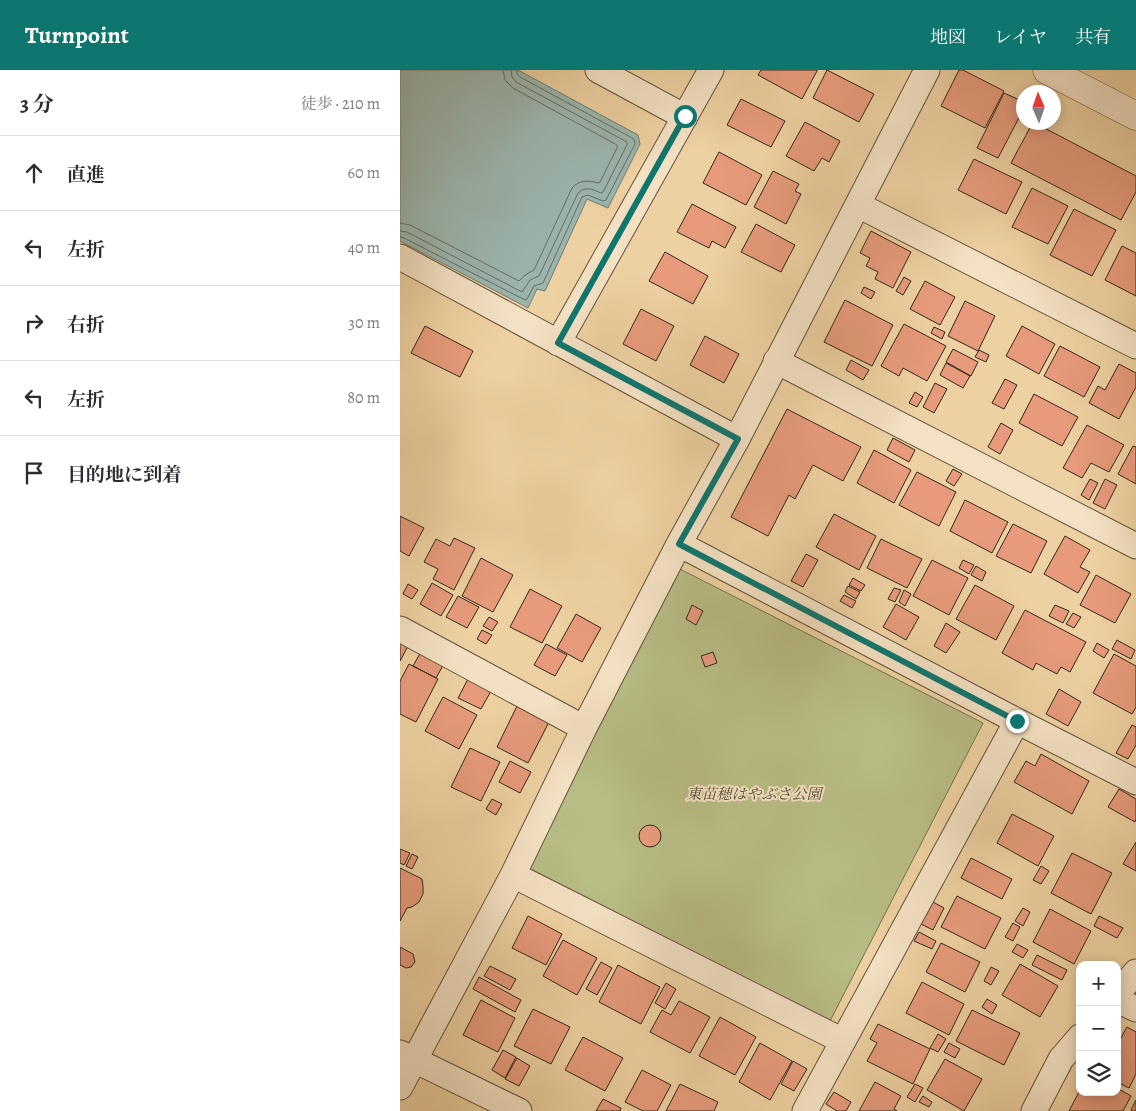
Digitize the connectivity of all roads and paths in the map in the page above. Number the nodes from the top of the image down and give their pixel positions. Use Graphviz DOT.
graph roads {
  1 [pos="598,70"];
  2 [pos="711,70"];
  3 [pos="927,70"];
  4 [pos="1047,70"];
  5 [pos="685,116"];
  6 [pos="1136,116"];
  7 [pos="858,205"];
  8 [pos="400,257"];
  9 [pos="558,343"];
  10 [pos="1136,346"];
  11 [pos="776,361"];
  12 [pos="738,439"];
  13 [pos="679,544"];
  14 [pos="1136,546"];
  15 [pos="400,629"];
  16 [pos="1017,721"];
  17 [pos="584,728"];
  18 [pos="1136,782"];
  19 [pos="513,876"];
  20 [pos="1136,972"];
  21 [pos="1121,989"];
  22 [pos="1121,1002"];
  23 [pos="1136,1009"];
  24 [pos="844,1041"];
  25 [pos="1076,1042"];
  26 [pos="407,1057"];
  27 [pos="400,1088"];
  28 [pos="519,1111"];
  29 [pos="805,1111"];
  30 [pos="1034,1111"];
  1 -- 5 [label="street"];
  2 -- 5 [label="street"];
  3 -- 7 [label="street"];
  4 -- 6 [label="street"];
  5 -- 9 [label="street"];
  7 -- 10 [label="street"];
  7 -- 11 [label="street"];
  8 -- 9 [label="street"];
  9 -- 12 [label="street"];
  11 -- 12 [label="street"];
  11 -- 14 [label="street"];
  12 -- 13 [label="street"];
  13 -- 16 [label="street"];
  13 -- 17 [label="street"];
  15 -- 17 [label="street"];
  16 -- 18 [label="street"];
  16 -- 24 [label="street"];
  17 -- 19 [label="street"];
  19 -- 24 [label="street"];
  19 -- 26 [label="street"];
  20 -- 21 [label="street"];
  22 -- 23 [label="street"];
  24 -- 29 [label="street"];
  25 -- 30 [label="street"];
  26 -- 27 [label="street"];
  26 -- 28 [label="street"];
}
